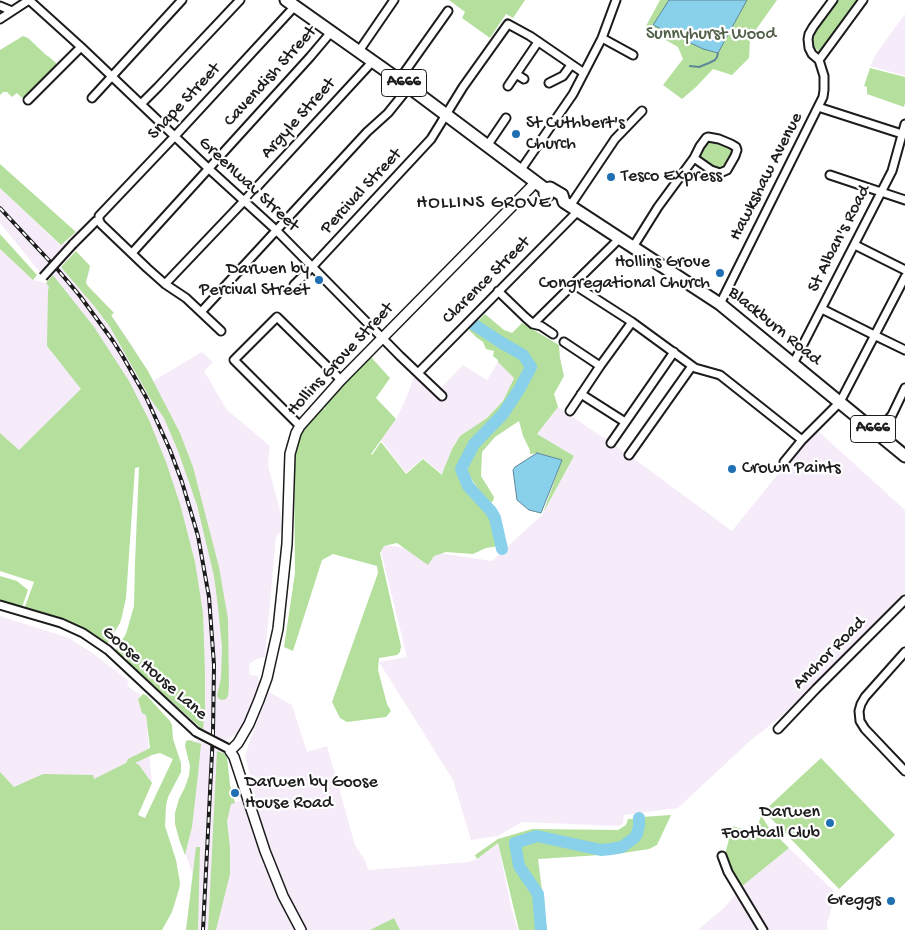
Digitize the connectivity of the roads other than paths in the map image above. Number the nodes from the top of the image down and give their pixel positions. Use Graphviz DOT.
graph roads {
  1 [pos="29,0"];
  2 [pos="182,0"];
  3 [pos="394,0"];
  4 [pos="616,0"];
  5 [pos="833,0"];
  6 [pos="863,0"];
  7 [pos="239,2"];
  8 [pos="290,3"];
  9 [pos="0,6"];
  10 [pos="12,11"];
  11 [pos="448,11"];
  12 [pos="0,19"];
  13 [pos="332,31"];
  14 [pos="602,38"];
  15 [pos="538,42"];
  16 [pos="81,47"];
  17 [pos="359,51"];
  18 [pos="633,55"];
  19 [pos="819,60"];
  20 [pos="373,61"];
  21 [pos="571,65"];
  22 [pos="516,74"];
  23 [pos="584,74"];
  24 [pos="112,76"];
  25 [pos="400,80"];
  26 [pos="524,80"];
  27 [pos="549,83"];
  28 [pos="508,86"];
  29 [pos="409,87"];
  30 [pos="92,98"];
  31 [pos="28,100"];
  32 [pos="140,104"];
  33 [pos="818,108"];
  34 [pos="642,111"];
  35 [pos="446,115"];
  36 [pos="506,118"];
  37 [pos="905,124"];
  38 [pos="902,134"];
  39 [pos="175,136"];
  40 [pos="486,146"];
  41 [pos="694,158"];
  42 [pos="209,168"];
  43 [pos="520,171"];
  44 [pos="830,175"];
  45 [pos="541,186"];
  46 [pos="881,192"];
  47 [pos="905,200"];
  48 [pos="244,201"];
  49 [pos="571,206"];
  50 [pos="99,219"];
  51 [pos="276,230"];
  52 [pos="620,238"];
  53 [pos="855,245"];
  54 [pos="633,247"];
  55 [pos="132,252"];
  56 [pos="312,267"];
  57 [pos="905,270"];
  58 [pos="43,277"];
  59 [pos="905,277"];
  60 [pos="165,284"];
  61 [pos="573,284"];
  62 [pos="294,285"];
  63 [pos="498,292"];
  64 [pos="720,304"];
  65 [pos="822,309"];
  66 [pos="201,312"];
  67 [pos="632,322"];
  68 [pos="533,324"];
  69 [pos="221,331"];
  70 [pos="553,334"];
  71 [pos="874,336"];
  72 [pos="382,338"];
  73 [pos="564,342"];
  74 [pos="905,350"];
  75 [pos="674,352"];
  76 [pos="794,364"];
  77 [pos="600,366"];
  78 [pos="692,366"];
  79 [pos="418,373"];
  80 [pos="341,380"];
  81 [pos="905,388"];
  82 [pos="582,394"];
  83 [pos="442,396"];
  84 [pos="840,402"];
  85 [pos="570,411"];
  86 [pos="625,422"];
  87 [pos="300,426"];
  88 [pos="877,432"];
  89 [pos="802,440"];
  90 [pos="611,443"];
  91 [pos="629,454"];
  92 [pos="905,456"];
  93 [pos="784,462"];
  94 [pos="905,600"];
  95 [pos="0,605"];
  96 [pos="905,652"];
  97 [pos="778,729"];
  98 [pos="229,749"];
  99 [pos="905,770"];
  100 [pos="722,856"];
  101 [pos="301,930"];
  102 [pos="764,930"];
  1 -- 10 [label="street"];
  1 -- 16 [label="street, Greenway Street"];
  2 -- 24 [label="street"];
  3 -- 17 [label="street"];
  4 -- 14 [label="street"];
  5 -- 19 [label="street, Hawkshaw Avenue"];
  6 -- 19 [label="street"];
  7 -- 32 [label="street"];
  8 -- 13 [label="highway, Blackburn Road / A666"];
  8 -- 39 [label="street, Snape Street"];
  9 -- 10 [label="street"];
  10 -- 12 [label="street"];
  11 -- 25 [label="street"];
  13 -- 17 [label="highway, Blackburn Road / A666"];
  13 -- 42 [label="street, Cavendish Street"];
  14 -- 18 [label="street"];
  14 -- 23 [label="street"];
  15 -- 21 [label="street"];
  15 -- 22 [label="street"];
  15 -- 35 [label="street, Percival Street"];
  16 -- 24 [label="street, Greenway Street"];
  16 -- 31 [label="street"];
  17 -- 20 [label="highway, Blackburn Road / A666"];
  19 -- 33 [label="street, Hawkshaw Avenue"];
  20 -- 25 [label="highway, Blackburn Road / A666"];
  20 -- 48 [label="street, Argyle Street"];
  21 -- 23 [label="street"];
  21 -- 27 [label="street"];
  22 -- 26 [label="street"];
  22 -- 28 [label="street"];
  23 -- 43 [label="street"];
  24 -- 30 [label="street"];
  24 -- 32 [label="street, Greenway Street"];
  25 -- 29 [label="highway, Blackburn Road / A666"];
  29 -- 35 [label="highway, Blackburn Road / A666"];
  29 -- 51 [label="street"];
  32 -- 39 [label="street, Greenway Street"];
  33 -- 38 [label="street"];
  33 -- 64 [label="street, Hawkshaw Avenue"];
  34 -- 49 [label="street, Clarence Street"];
  35 -- 40 [label="highway, Blackburn Road / A666"];
  35 -- 56 [label="street, Percival Street"];
  36 -- 40 [label="street"];
  37 -- 38 [label="street, St Alban's Road"];
  38 -- 46 [label="street, St Alban's Road"];
  39 -- 42 [label="street, Greenway Street"];
  39 -- 50 [label="street, Snape Street"];
  40 -- 43 [label="highway, Blackburn Road / A666"];
  41 -- 41 [label="street"];
  41 -- 54 [label="street"];
  42 -- 48 [label="street, Greenway Street"];
  42 -- 55 [label="street, Cavendish Street"];
  43 -- 45 [label="highway, Blackburn Road / A666"];
  44 -- 46 [label="street"];
  45 -- 49 [label="highway, Blackburn Road / A666"];
  45 -- 72 [label="street, Hollins Grove Street"];
  46 -- 47 [label="street"];
  46 -- 53 [label="street, St Alban's Road"];
  48 -- 51 [label="street, Greenway Street"];
  48 -- 60 [label="street, Argyle Street"];
  49 -- 52 [label="highway, Blackburn Road / A666"];
  49 -- 63 [label="street, Clarence Street"];
  50 -- 55 [label="street"];
  50 -- 58 [label="street, Snape Street, bridge"];
  51 -- 56 [label="street, Greenway Street"];
  51 -- 66 [label="street"];
  52 -- 54 [label="highway, Blackburn Road / A666"];
  52 -- 61 [label="street"];
  53 -- 57 [label="street"];
  53 -- 65 [label="street, St Alban's Road"];
  54 -- 64 [label="highway, Blackburn Road / A666"];
  55 -- 60 [label="street"];
  56 -- 62 [label="street, Percival Street"];
  56 -- 72 [label="street, Greenway Street"];
  59 -- 71 [label="street"];
  60 -- 66 [label="street"];
  61 -- 67 [label="street"];
  61 -- 68 [label="street"];
  63 -- 68 [label="street"];
  63 -- 79 [label="street, Clarence Street"];
  64 -- 76 [label="highway, Blackburn Road / A666"];
  65 -- 71 [label="street"];
  65 -- 76 [label="street, St Alban's Road"];
  66 -- 69 [label="street"];
  67 -- 75 [label="street"];
  67 -- 77 [label="street"];
  68 -- 70 [label="street"];
  71 -- 74 [label="street"];
  71 -- 84 [label="street"];
  72 -- 79 [label="street, Greenway Street"];
  72 -- 80 [label="street, Hollins Grove Street"];
  73 -- 77 [label="street"];
  75 -- 78 [label="street"];
  75 -- 86 [label="street"];
  76 -- 84 [label="highway, Blackburn Road / A666"];
  77 -- 82 [label="street"];
  78 -- 89 [label="street"];
  78 -- 91 [label="street"];
  79 -- 83 [label="street, Greenway Street"];
  80 -- 87 [label="street, Hollins Grove Street"];
  80 -- 87 [label="street"];
  81 -- 88 [label="street"];
  82 -- 85 [label="street"];
  82 -- 86 [label="street"];
  84 -- 88 [label="highway, Blackburn Road / A666"];
  84 -- 89 [label="street"];
  86 -- 90 [label="street"];
  87 -- 98 [label="street, Hollins Grove Street"];
  88 -- 92 [label="highway, Blackburn Road / A666"];
  89 -- 93 [label="street"];
  94 -- 97 [label="street, Anchor Road"];
  95 -- 98 [label="street, Goose House Lane, bridge"];
  96 -- 99 [label="street"];
  98 -- 101 [label="street"];
  100 -- 102 [label="street"];
}
